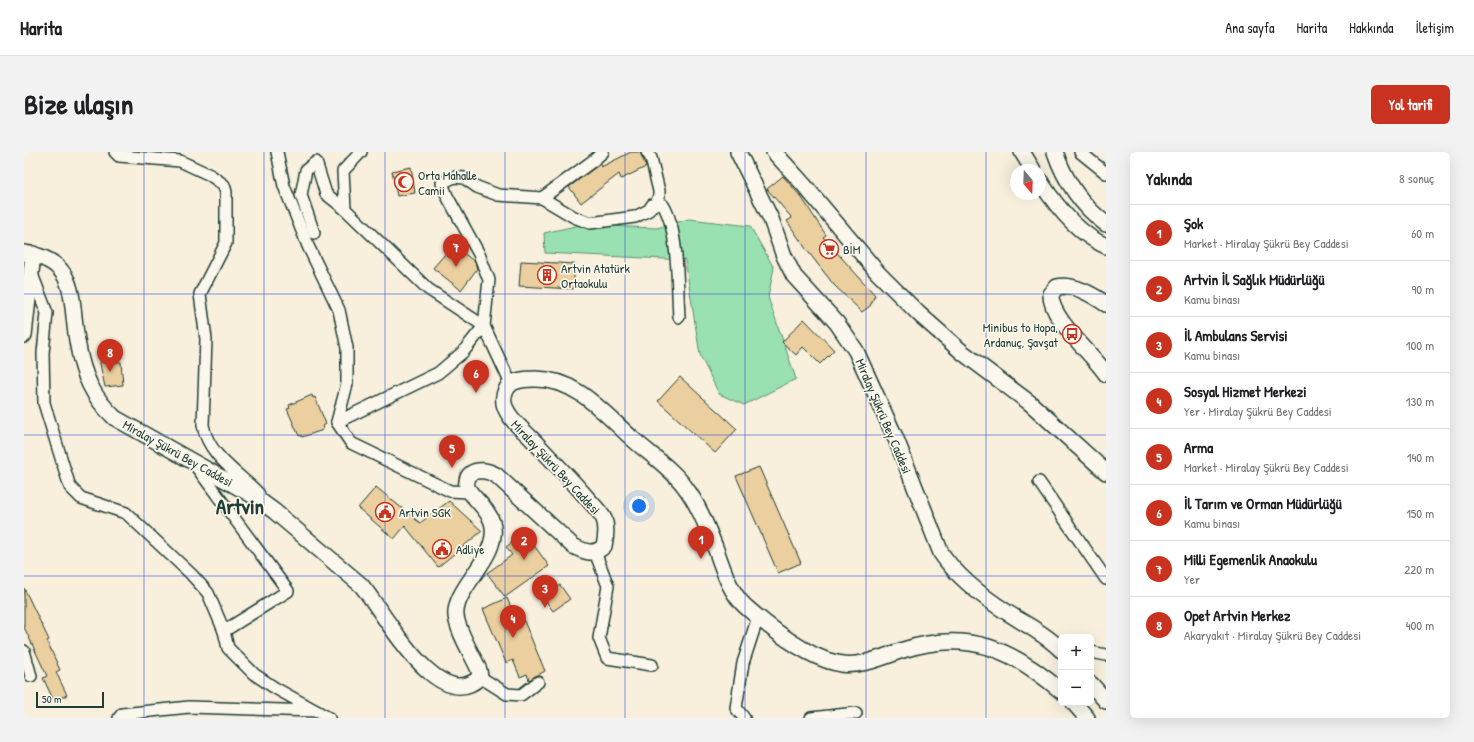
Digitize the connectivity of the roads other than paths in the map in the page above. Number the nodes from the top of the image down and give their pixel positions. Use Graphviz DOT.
graph roads {
  1 [pos="115,152"];
  2 [pos="277,152"];
  3 [pos="361,152"];
  4 [pos="602,152"];
  5 [pos="647,152"];
  6 [pos="738,152"];
  7 [pos="774,152"];
  8 [pos="1022,152"];
  9 [pos="1055,152"];
  10 [pos="1080,152"];
  11 [pos="1029,164"];
  12 [pos="1106,173"];
  13 [pos="1046,189"];
  14 [pos="542,198"];
  15 [pos="656,204"];
  16 [pos="345,209"];
  17 [pos="1106,224"];
  18 [pos="314,233"];
  19 [pos="1106,246"];
  20 [pos="29,254"];
  21 [pos="30,269"];
  22 [pos="1106,304"];
  23 [pos="679,317"];
  24 [pos="484,326"];
  25 [pos="24,335"];
  26 [pos="1106,374"];
  27 [pos="511,384"];
  28 [pos="338,422"];
  29 [pos="192,462"];
  30 [pos="1106,472"];
  31 [pos="1039,482"];
  32 [pos="469,492"];
  33 [pos="274,511"];
  34 [pos="596,552"];
  35 [pos="1106,579"];
  36 [pos="758,617"];
  37 [pos="224,631"];
  38 [pos="1058,646"];
  39 [pos="24,651"];
  40 [pos="1094,653"];
  41 [pos="1106,655"];
  42 [pos="652,665"];
  43 [pos="31,676"];
  44 [pos="480,677"];
  45 [pos="538,682"];
  46 [pos="1094,687"];
  47 [pos="1058,689"];
  48 [pos="1106,701"];
  49 [pos="1077,706"];
  50 [pos="318,711"];
  51 [pos="856,713"];
  52 [pos="119,718"];
  53 [pos="329,718"];
  54 [pos="744,718"];
  55 [pos="811,718"];
  56 [pos="1087,718"];
  1 -- 33 [label="street"];
  2 -- 28 [label="street"];
  3 -- 16 [label="street"];
  4 -- 14 [label="street"];
  5 -- 15 [label="street"];
  6 -- 38 [label="main road, Miralay Şükrü Bey Caddesi"];
  7 -- 30 [label="main road"];
  8 -- 11 [label="main road"];
  9 -- 17 [label="main road"];
  10 -- 12 [label="street"];
  13 -- 19 [label="main road"];
  14 -- 15 [label="street"];
  14 -- 24 [label="street"];
  15 -- 23 [label="street"];
  16 -- 18 [label="street"];
  16 -- 24 [label="street"];
  20 -- 21 [label="main road"];
  20 -- 29 [label="main road, Miralay Şükrü Bey Caddesi"];
  21 -- 25 [label="main road"];
  21 -- 37 [label="street"];
  22 -- 26 [label="main road"];
  24 -- 27 [label="street"];
  24 -- 28 [label="street"];
  27 -- 34 [label="main road, Miralay Şükrü Bey Caddesi"];
  27 -- 36 [label="main road"];
  28 -- 32 [label="street"];
  29 -- 33 [label="main road, Miralay Şükrü Bey Caddesi"];
  29 -- 37 [label="street"];
  31 -- 35 [label="street"];
  32 -- 34 [label="main road"];
  32 -- 44 [label="main road"];
  33 -- 44 [label="main road, Miralay Şükrü Bey Caddesi"];
  34 -- 42 [label="street"];
  36 -- 47 [label="main road"];
  36 -- 54 [label="street"];
  37 -- 50 [label="street"];
  39 -- 43 [label="street"];
  40 -- 41 [label="street"];
  44 -- 45 [label="street"];
  46 -- 48 [label="main road"];
  49 -- 56 [label="main road"];
  50 -- 52 [label="street"];
  50 -- 53 [label="street"];
  51 -- 55 [label="street"];
}
